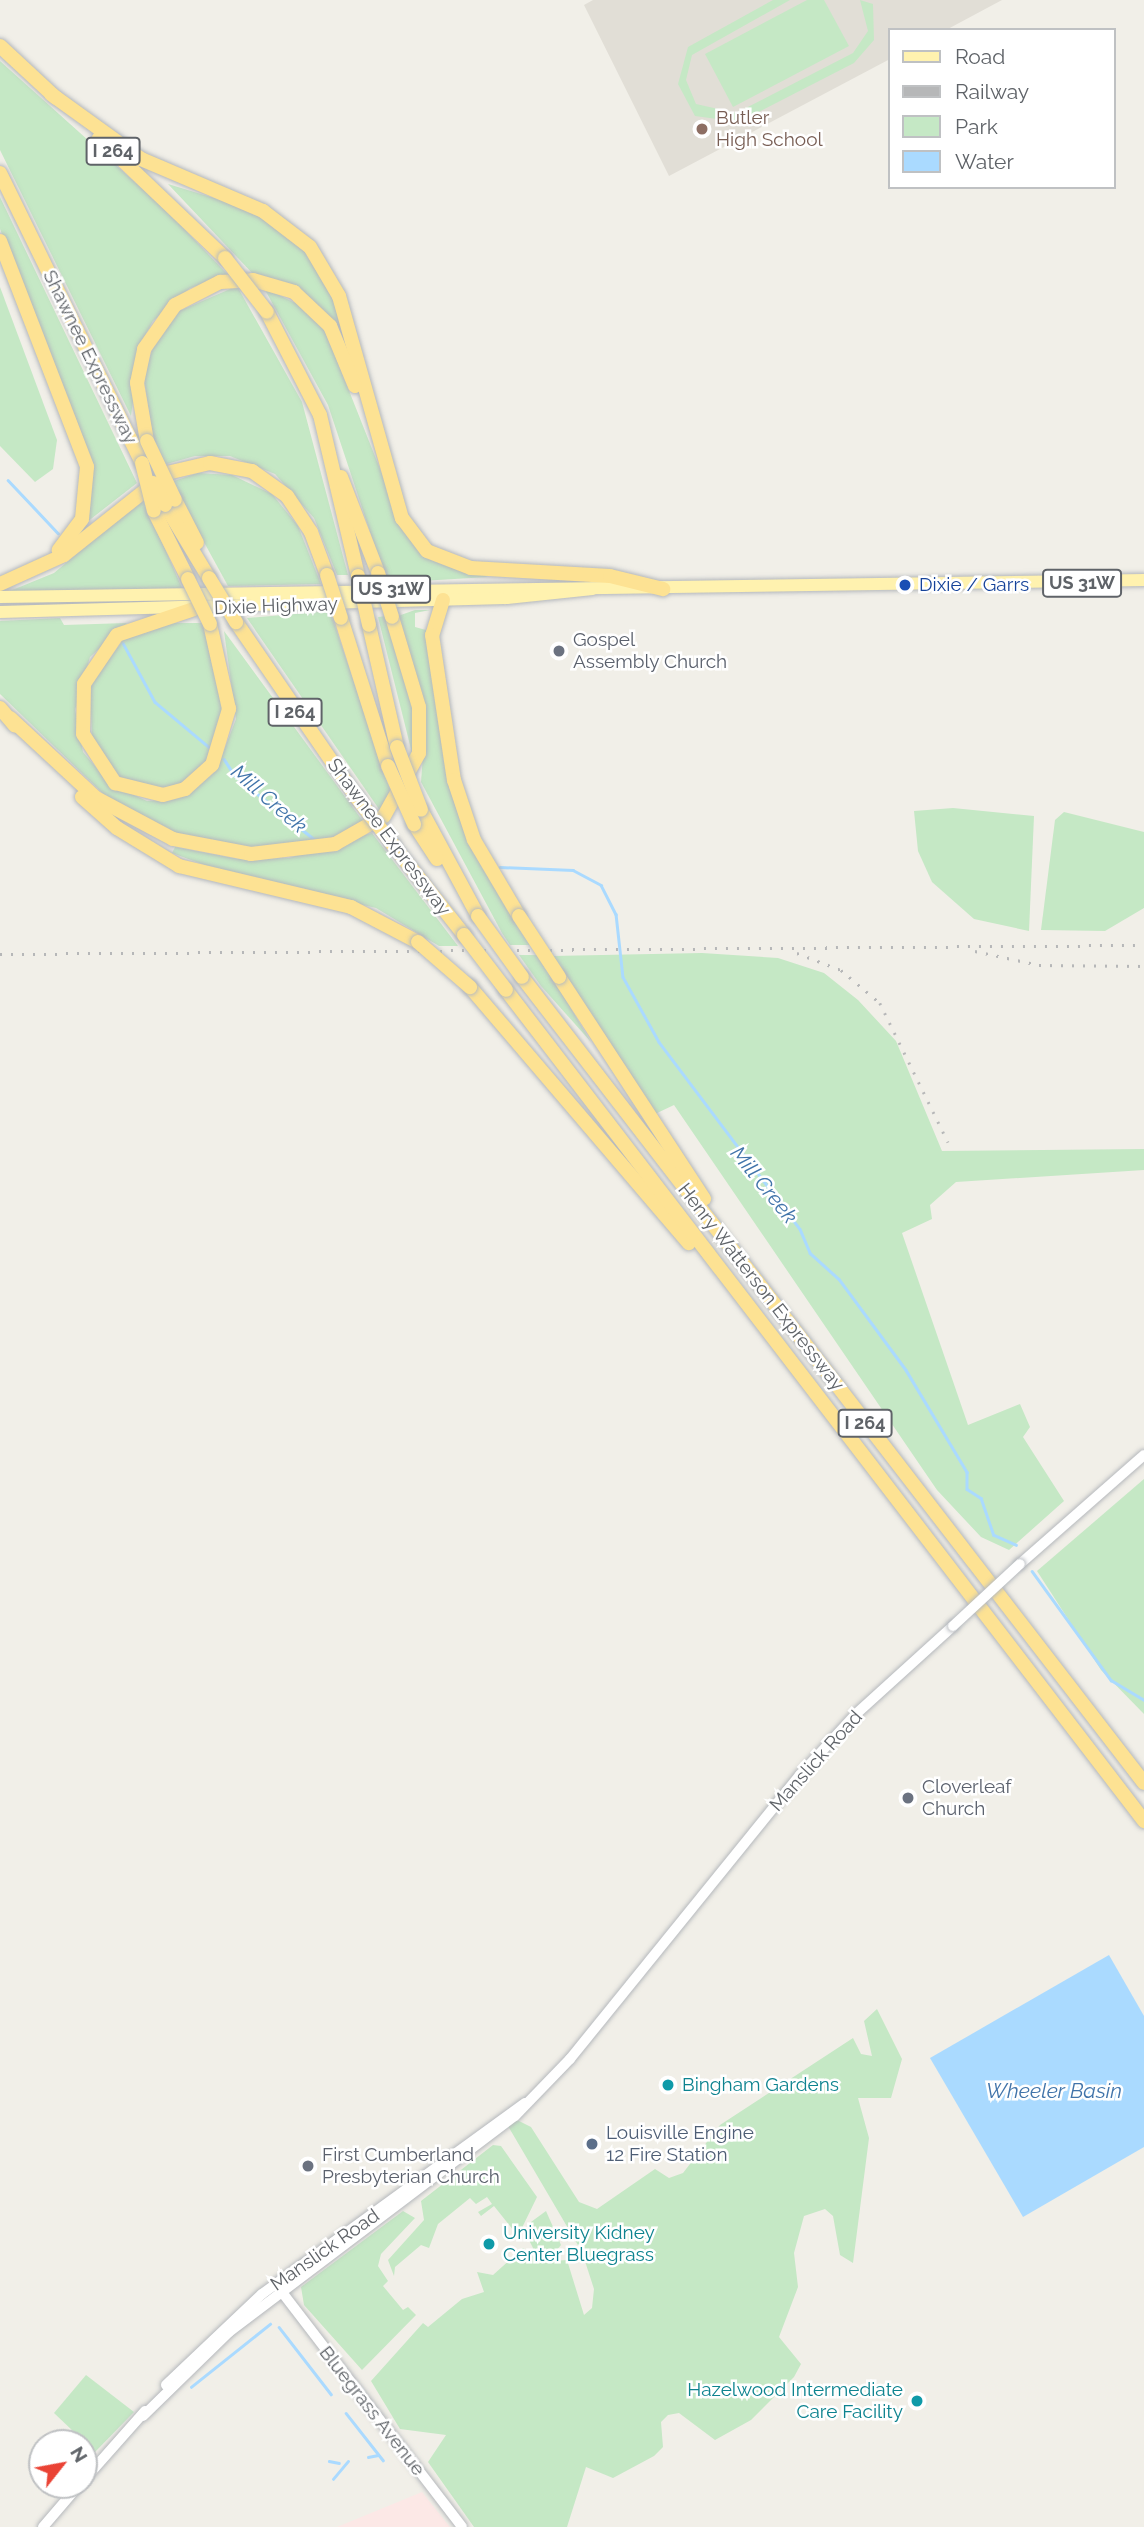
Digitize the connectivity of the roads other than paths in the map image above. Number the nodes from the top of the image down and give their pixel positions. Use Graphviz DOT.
graph roads {
  1 [pos="0,46"];
  2 [pos="51,94"];
  3 [pos="0,173"];
  4 [pos="0,242"];
  5 [pos="377,442"];
  6 [pos="140,443"];
  7 [pos="337,471"];
  8 [pos="165,506"];
  9 [pos="52,560"];
  10 [pos="1144,580"];
  11 [pos="0,584"];
  12 [pos="593,589"];
  13 [pos="663,589"];
  14 [pos="0,597"];
  15 [pos="443,600"];
  16 [pos="194,609"];
  17 [pos="0,612"];
  18 [pos="5,713"];
  19 [pos="460,888"];
  20 [pos="730,1246"];
  21 [pos="730,1283"];
  22 [pos="1144,1455"];
  23 [pos="1144,1783"];
  24 [pos="1144,1821"];
  25 [pos="279,2289"];
  26 [pos="98,2465"];
  27 [pos="67,2499"];
  28 [pos="43,2527"];
  29 [pos="462,2527"];
  1 -- 2 [label="highway, Shawnee Expressway / I 264"];
  2 -- 5 [label="highway"];
  2 -- 7 [label="highway, Shawnee Expressway / I 264, bridge"];
  3 -- 6 [label="highway, Shawnee Expressway / I 264"];
  4 -- 9 [label="highway"];
  5 -- 6 [label="highway"];
  5 -- 13 [label="highway"];
  6 -- 8 [label="highway, bridge"];
  6 -- 8 [label="highway, Shawnee Expressway / I 264, bridge"];
  7 -- 18 [label="highway, bridge"];
  7 -- 19 [label="highway, Shawnee Expressway / I 264, bridge"];
  8 -- 16 [label="highway, bridge"];
  8 -- 21 [label="highway, Shawnee Expressway / I 264, bridge"];
  9 -- 11 [label="highway"];
  9 -- 19 [label="highway, bridge"];
  10 -- 13 [label="main road, Dixie Highway / US 31W"];
  12 -- 13 [label="main road, Dixie Highway / US 31W"];
  12 -- 14 [label="main road, Dixie Highway / US 31W"];
  12 -- 15 [label="main road, Dixie Highway / US 31W"];
  15 -- 16 [label="main road, Dixie Highway / US 31W"];
  15 -- 20 [label="highway, bridge"];
  16 -- 17 [label="main road, Dixie Highway / US 31W"];
  18 -- 21 [label="highway, bridge"];
  19 -- 20 [label="highway, Henry Watterson Expressway / I 264, bridge"];
  20 -- 23 [label="highway, Henry Watterson Expressway / I 264"];
  21 -- 24 [label="highway, Henry Watterson Expressway / I 264"];
  22 -- 25 [label="main road, Manslick Road, bridge"];
  25 -- 26 [label="main road, Manslick Road"];
  25 -- 29 [label="street, Bluegrass Avenue"];
  27 -- 28 [label="main road"];
}
